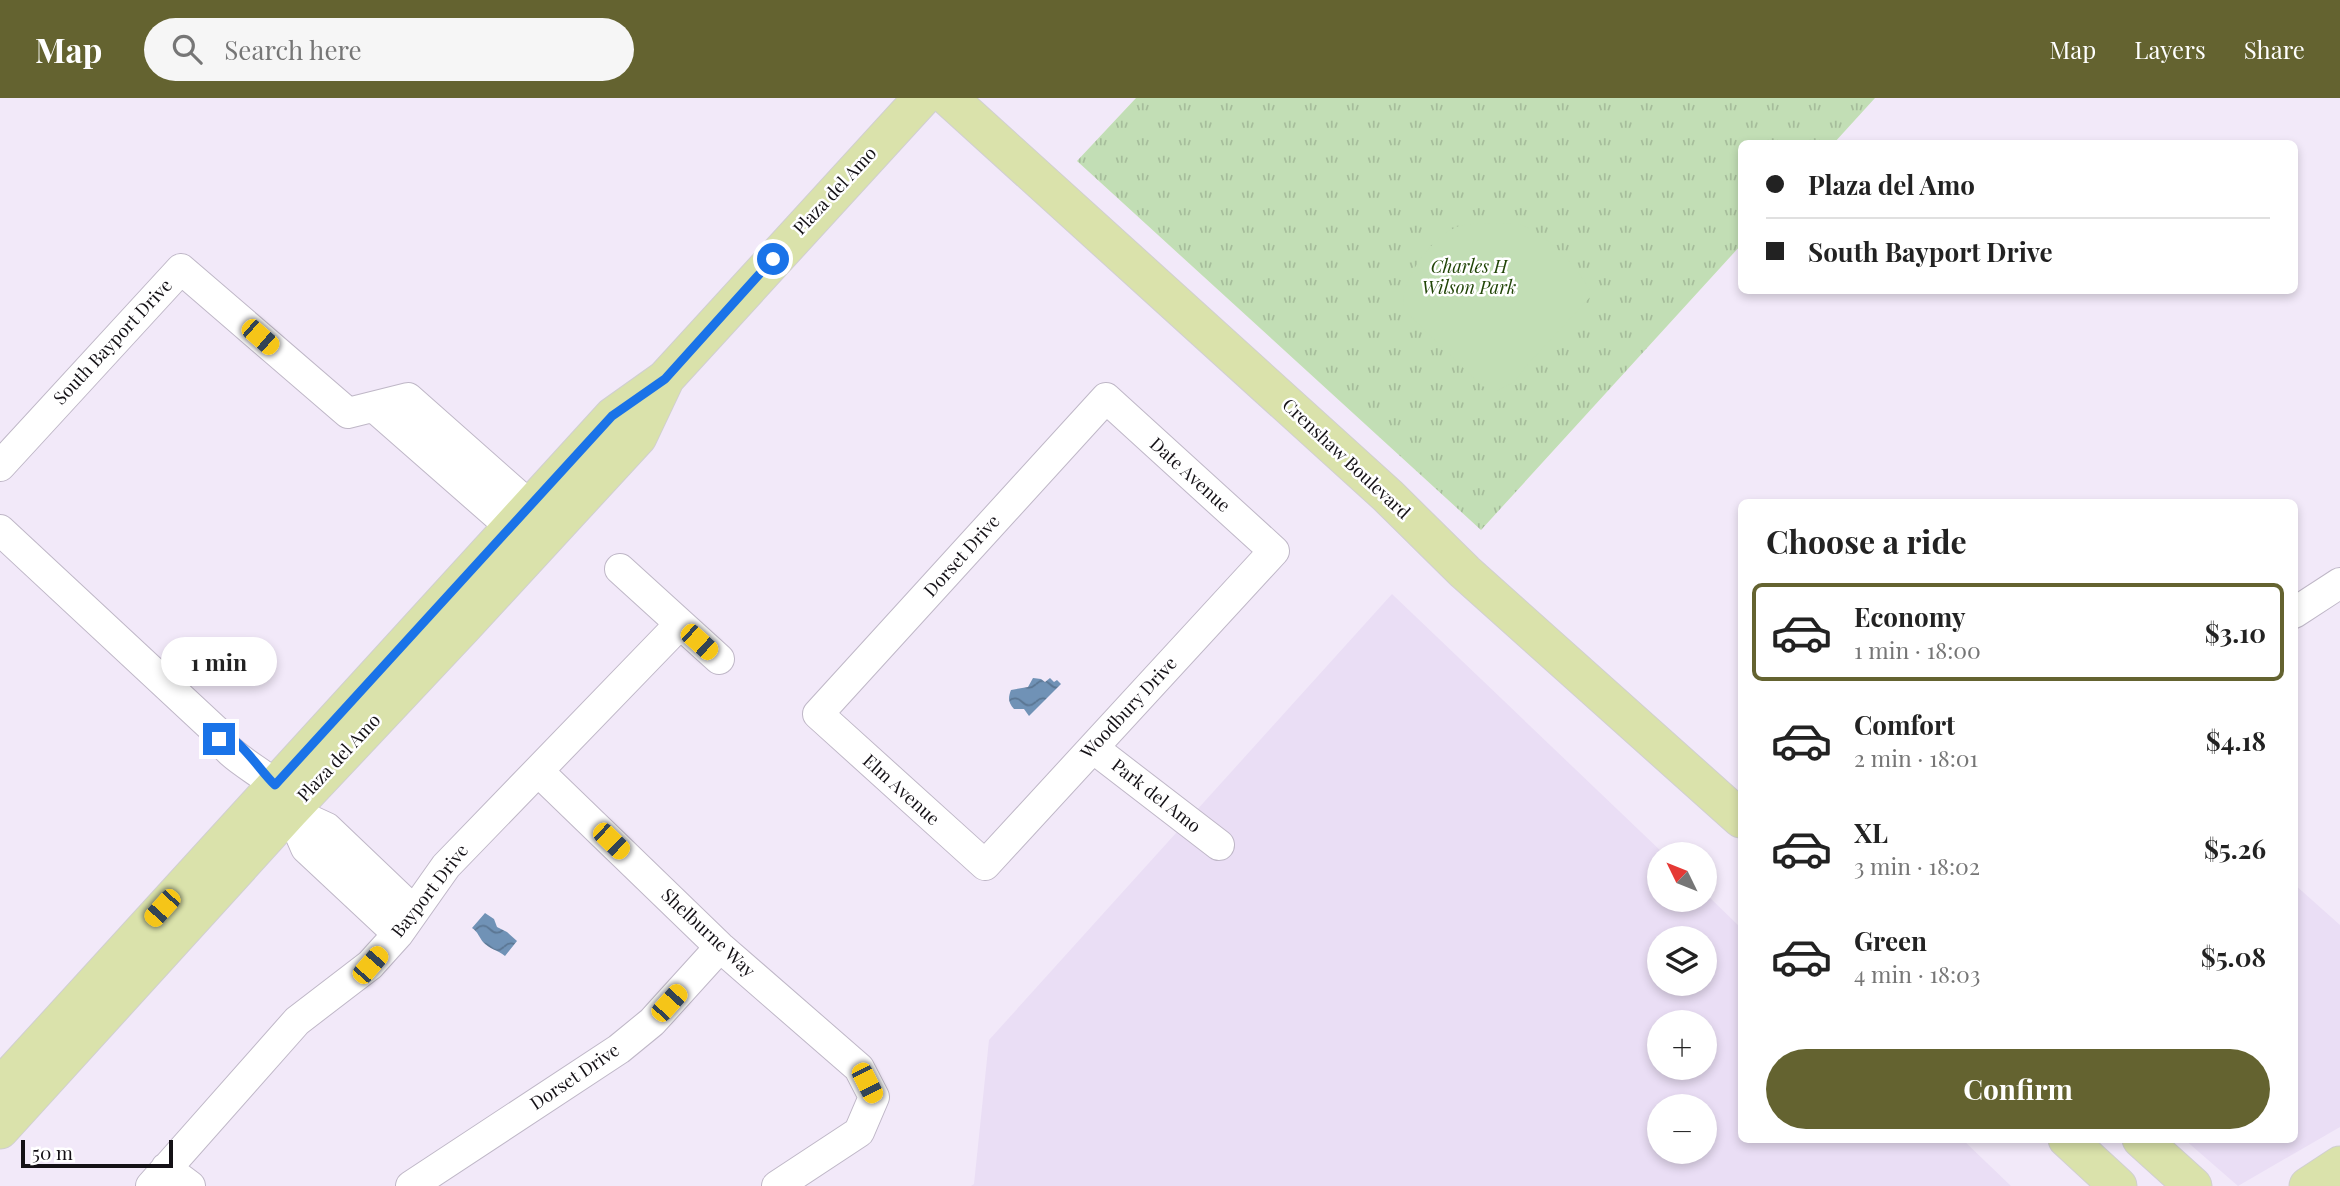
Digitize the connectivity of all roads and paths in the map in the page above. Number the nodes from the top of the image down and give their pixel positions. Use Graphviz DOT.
graph roads {
  1 [pos="922,98"];
  2 [pos="950,98"];
  3 [pos="1106,398"];
  4 [pos="0,466"];
  5 [pos="532,521"];
  6 [pos="0,530"];
  7 [pos="1274,551"];
  8 [pos="620,569"];
  9 [pos="2340,583"];
  10 [pos="2298,610"];
  11 [pos="680,624"];
  12 [pos="719,659"];
  13 [pos="818,714"];
  14 [pos="1093,748"];
  15 [pos="538,771"];
  16 [pos="280,792"];
  17 [pos="1738,816"];
  18 [pos="1219,845"];
  19 [pos="985,865"];
  20 [pos="405,922"];
  21 [pos="720,947"];
  22 [pos="0,1087"];
  23 [pos="0,1130"];
  24 [pos="2071,1143"];
  25 [pos="2145,1143"];
  26 [pos="2340,1165"];
  27 [pos="159,1177"];
  28 [pos="190,1186"];
  29 [pos="411,1186"];
  30 [pos="777,1186"];
  31 [pos="2118,1186"];
  32 [pos="2193,1186"];
  33 [pos="2308,1186"];
  1 -- 5 [label="main road, Plaza del Amo"];
  2 -- 17 [label="main road, Crenshaw Boulevard"];
  3 -- 7 [label="street, Date Avenue"];
  3 -- 13 [label="street, Dorset Drive"];
  4 -- 5 [label="street, South Bayport Drive"];
  5 -- 16 [label="main road, Plaza del Amo"];
  6 -- 16 [label="street"];
  7 -- 14 [label="street, Woodbury Drive"];
  8 -- 11 [label="street"];
  9 -- 10 [label="street"];
  11 -- 12 [label="street"];
  11 -- 15 [label="street, Bayport Drive"];
  13 -- 19 [label="street, Elm Avenue"];
  14 -- 18 [label="street, Park del Amo"];
  14 -- 19 [label="street, Woodbury Drive"];
  15 -- 20 [label="street, Bayport Drive"];
  15 -- 21 [label="street, Shelburne Way"];
  16 -- 20 [label="street"];
  16 -- 22 [label="main road, Plaza del Amo"];
  16 -- 23 [label="main road, Plaza del Amo"];
  20 -- 27 [label="street, Bayport Drive"];
  21 -- 29 [label="street, Dorset Drive"];
  21 -- 30 [label="street, Shelburne Way"];
  24 -- 31 [label="main road"];
  25 -- 32 [label="main road"];
  26 -- 33 [label="main road"];
  27 -- 28 [label="street"];
}
